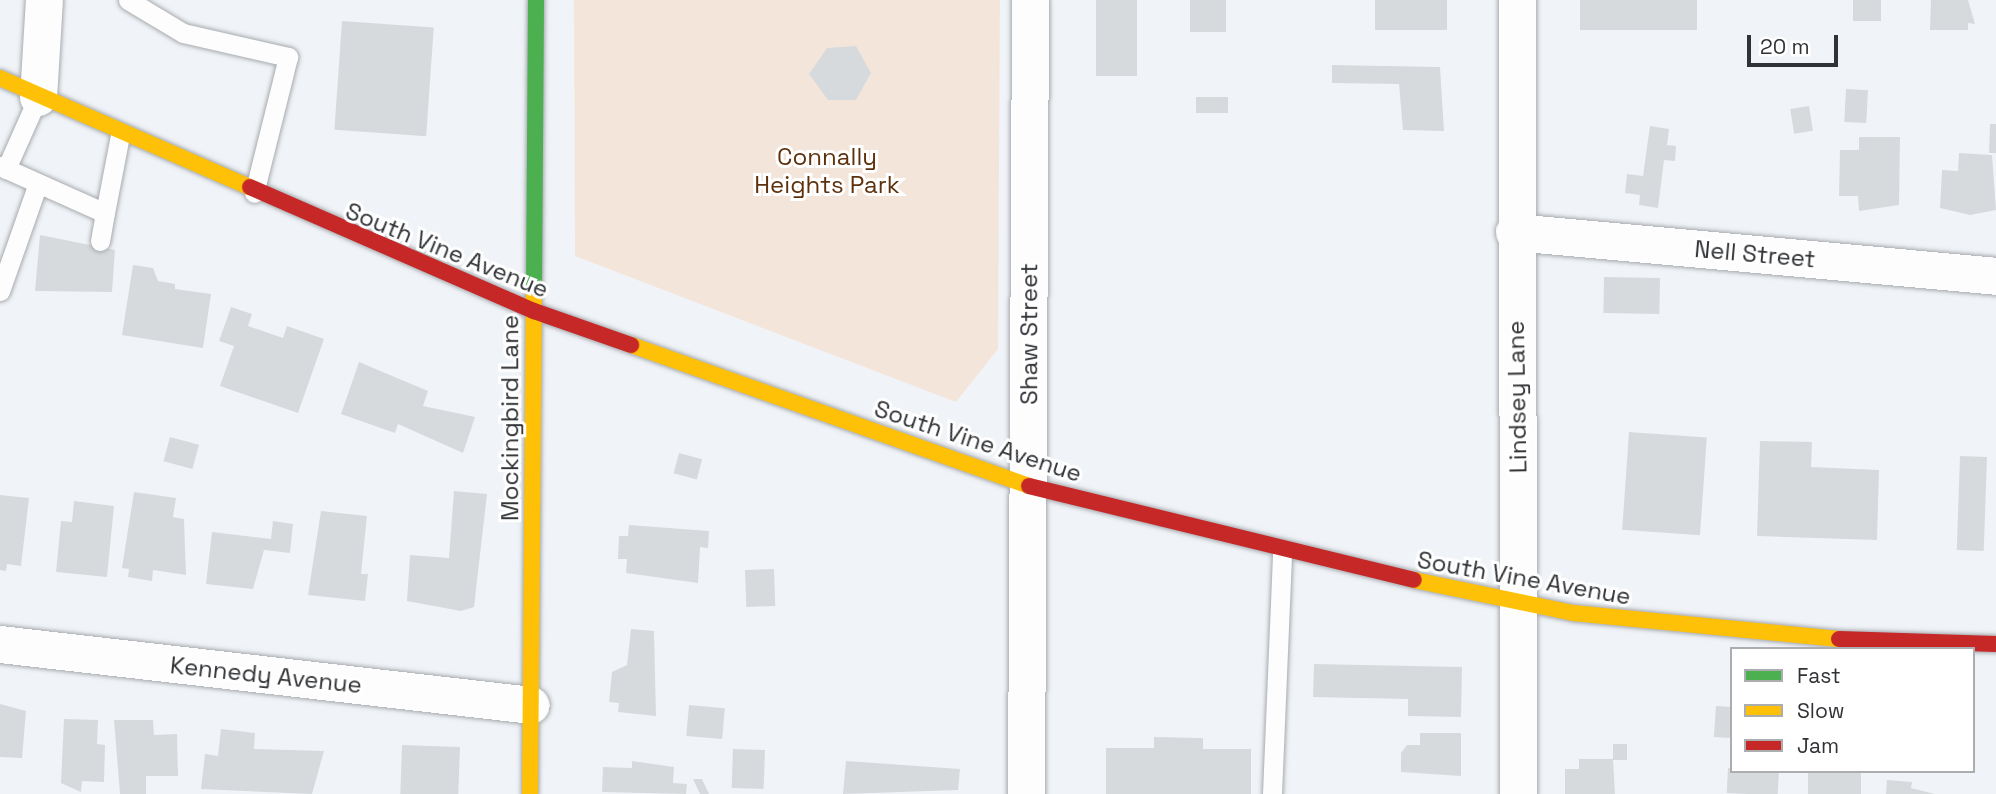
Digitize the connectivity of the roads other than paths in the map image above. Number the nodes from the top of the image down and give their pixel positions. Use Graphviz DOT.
graph roads {
  1 [pos="44,0"];
  2 [pos="128,0"];
  3 [pos="536,0"];
  4 [pos="1030,0"];
  5 [pos="1517,0"];
  6 [pos="0,78"];
  7 [pos="38,97"];
  8 [pos="120,135"];
  9 [pos="3,167"];
  10 [pos="38,183"];
  11 [pos="254,193"];
  12 [pos="104,213"];
  13 [pos="1514,232"];
  14 [pos="100,241"];
  15 [pos="1996,276"];
  16 [pos="0,291"];
  17 [pos="534,311"];
  18 [pos="1028,486"];
  19 [pos="1282,552"];
  20 [pos="1521,604"];
  21 [pos="0,644"];
  22 [pos="1996,644"];
  23 [pos="531,705"];
  24 [pos="530,794"];
  25 [pos="1026,794"];
  26 [pos="1272,794"];
  27 [pos="1518,794"];
  1 -- 7 [label="street"];
  2 -- 11 [label="lane"];
  3 -- 17 [label="main road, Mockingbird Lane"];
  4 -- 18 [label="street, Shaw Street"];
  5 -- 13 [label="street, Lindsey Lane"];
  6 -- 7 [label="main road, South Vine Avenue"];
  7 -- 8 [label="main road, South Vine Avenue"];
  7 -- 9 [label="lane"];
  8 -- 11 [label="main road, South Vine Avenue"];
  8 -- 12 [label="lane"];
  9 -- 10 [label="lane"];
  10 -- 12 [label="lane"];
  10 -- 16 [label="lane"];
  11 -- 17 [label="main road, South Vine Avenue"];
  12 -- 14 [label="lane"];
  13 -- 15 [label="street, Nell Street"];
  13 -- 20 [label="street, Lindsey Lane"];
  17 -- 18 [label="main road, South Vine Avenue"];
  17 -- 23 [label="main road, Mockingbird Lane"];
  18 -- 19 [label="main road, South Vine Avenue"];
  18 -- 25 [label="street, Shaw Street"];
  19 -- 20 [label="main road, South Vine Avenue"];
  19 -- 26 [label="lane"];
  20 -- 22 [label="main road, South Vine Avenue"];
  20 -- 27 [label="street, Lindsey Lane"];
  21 -- 23 [label="street, Kennedy Avenue"];
  23 -- 24 [label="main road, Mockingbird Lane"];
}
